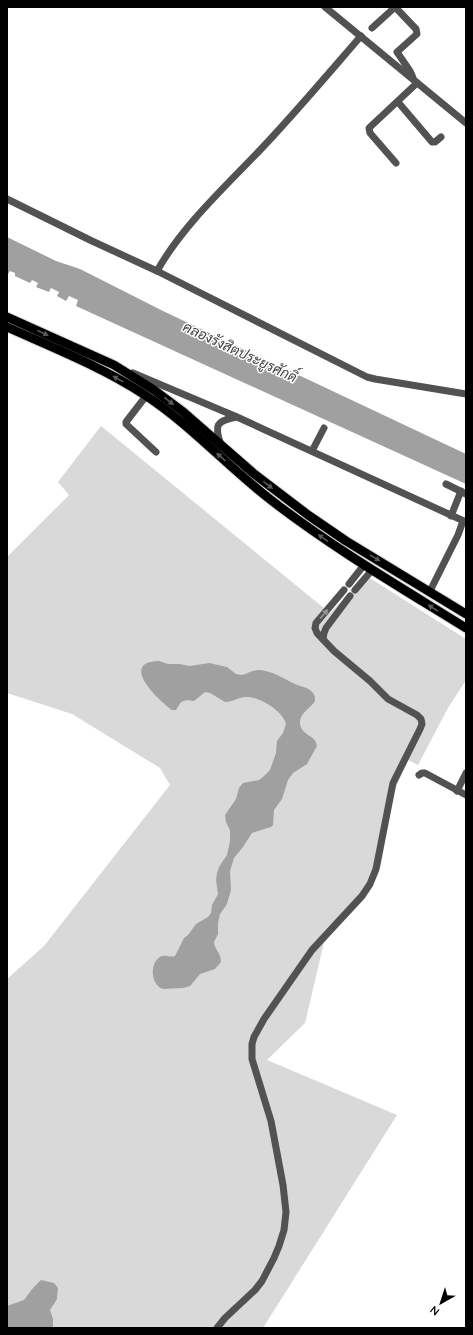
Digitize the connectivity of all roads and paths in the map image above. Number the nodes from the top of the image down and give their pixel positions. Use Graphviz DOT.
graph roads {
  1 [pos="325,7"];
  2 [pos="372,28"];
  3 [pos="361,36"];
  4 [pos="415,81"];
  5 [pos="398,102"];
  6 [pos="466,123"];
  7 [pos="441,137"];
  8 [pos="396,163"];
  9 [pos="7,199"];
  10 [pos="157,271"];
  11 [pos="7,317"];
  12 [pos="7,327"];
  13 [pos="114,365"];
  14 [pos="466,394"];
  15 [pos="146,396"];
  16 [pos="237,417"];
  17 [pos="324,428"];
  18 [pos="221,446"];
  19 [pos="312,451"];
  20 [pos="156,452"];
  21 [pos="446,484"];
  22 [pos="464,493"];
  23 [pos="451,516"];
  24 [pos="464,522"];
  25 [pos="368,567"];
  26 [pos="430,591"];
  27 [pos="466,614"];
  28 [pos="466,628"];
  29 [pos="323,639"];
  30 [pos="466,773"];
  31 [pos="419,775"];
  32 [pos="457,791"];
  33 [pos="466,795"];
  34 [pos="217,1328"];
  1 -- 3 [label="street"];
  2 -- 4 [label="street"];
  3 -- 4 [label="street"];
  3 -- 10 [label="street"];
  4 -- 5 [label="street"];
  4 -- 6 [label="street"];
  5 -- 7 [label="street"];
  5 -- 8 [label="street"];
  9 -- 10 [label="street"];
  10 -- 14 [label="street"];
  11 -- 13 [label="main road, one-way"];
  15 -- 12 [label="main road, one-way"];
  13 -- 16 [label="street"];
  13 -- 18 [label="main road, one-way"];
  15 -- 20 [label="street"];
  25 -- 15 [label="main road, one-way"];
  16 -- 18 [label="street"];
  16 -- 19 [label="street"];
  17 -- 19 [label="street"];
  18 -- 26 [label="main road, one-way"];
  19 -- 23 [label="street"];
  21 -- 22 [label="street"];
  22 -- 23 [label="street"];
  23 -- 24 [label="street"];
  24 -- 26 [label="street"];
  28 -- 25 [label="main road, one-way"];
  25 -- 29 [label="street"];
  29 -- 25 [label="street, one-way"];
  26 -- 27 [label="main road"];
  29 -- 34 [label="street"];
  30 -- 32 [label="street"];
  31 -- 32 [label="street"];
  32 -- 33 [label="street"];
}
